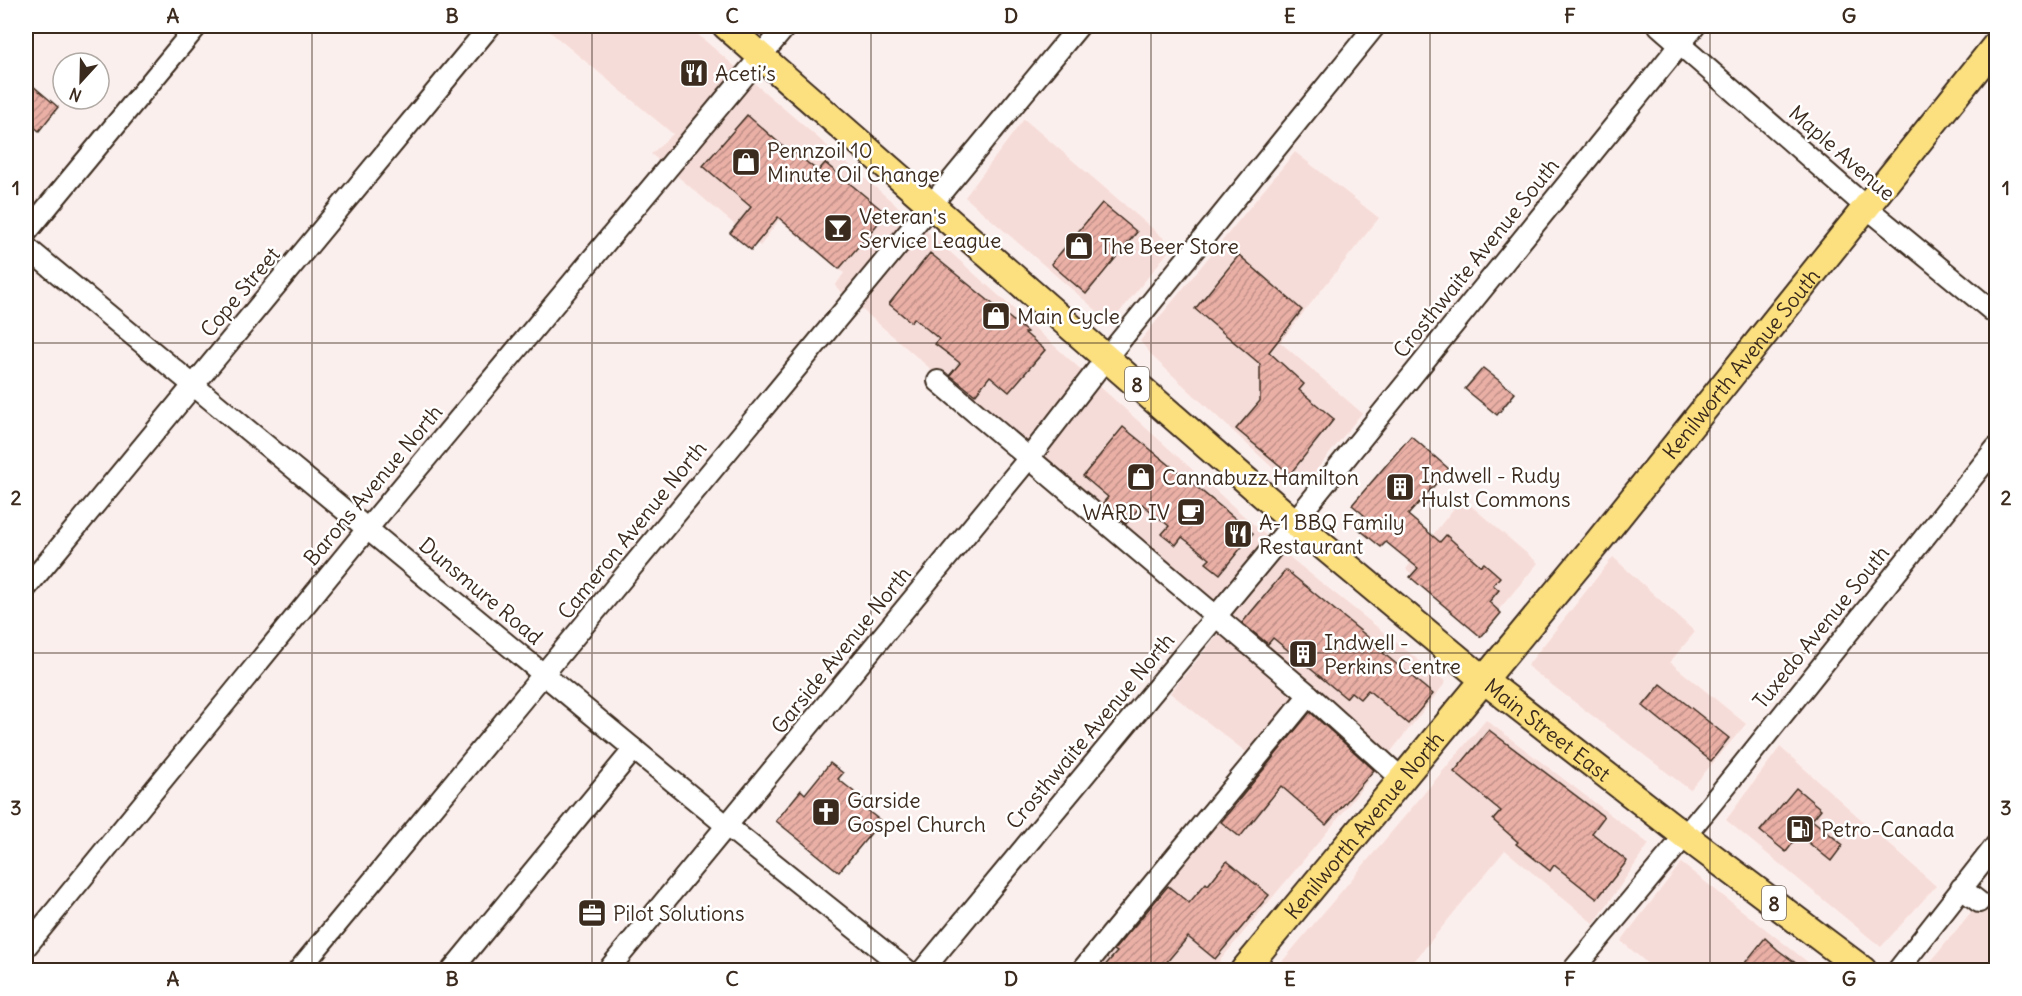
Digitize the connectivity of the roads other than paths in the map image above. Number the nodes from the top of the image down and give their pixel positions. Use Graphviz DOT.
graph roads {
  1 [pos="197,26"];
  2 [pos="490,26"];
  3 [pos="726,26"];
  4 [pos="786,26"];
  5 [pos="1078,26"];
  6 [pos="1375,26"];
  7 [pos="1659,26"];
  8 [pos="1695,26"];
  9 [pos="1680,44"];
  10 [pos="1996,45"];
  11 [pos="761,56"];
  12 [pos="932,204"];
  13 [pos="1866,207"];
  14 [pos="26,234"];
  15 [pos="26,247"];
  16 [pos="1996,314"];
  17 [pos="1107,357"];
  18 [pos="938,381"];
  19 [pos="194,385"];
  20 [pos="1996,448"];
  21 [pos="1029,458"];
  22 [pos="1294,522"];
  23 [pos="368,528"];
  24 [pos="26,588"];
  25 [pos="1215,617"];
  26 [pos="544,675"];
  27 [pos="1484,680"];
  28 [pos="1309,696"];
  29 [pos="634,749"];
  30 [pos="1402,780"];
  31 [pos="727,826"];
  32 [pos="1684,836"];
  33 [pos="1996,845"];
  34 [pos="1961,888"];
  35 [pos="1979,902"];
  36 [pos="26,946"];
  37 [pos="299,970"];
  38 [pos="452,970"];
  39 [pos="608,970"];
  40 [pos="907,970"];
  41 [pos="923,970"];
  42 [pos="1082,970"];
  43 [pos="1244,970"];
  44 [pos="1573,970"];
  45 [pos="1863,970"];
  46 [pos="1898,970"];
  1 -- 14 [label="street"];
  2 -- 19 [label="street, Cope Street"];
  3 -- 11 [label="main road, Main Street East / 8"];
  4 -- 11 [label="street, Barons Avenue North"];
  5 -- 12 [label="street, Cameron Avenue North"];
  6 -- 17 [label="street, Garside Avenue North"];
  7 -- 9 [label="street, Maple Avenue"];
  8 -- 9 [label="street, Crosthwaite Avenue South"];
  9 -- 13 [label="street, Maple Avenue"];
  9 -- 22 [label="street, Crosthwaite Avenue South"];
  10 -- 13 [label="main road, Kenilworth Avenue South"];
  11 -- 12 [label="main road, Main Street East / 8"];
  11 -- 23 [label="street, Barons Avenue North"];
  12 -- 17 [label="main road, Main Street East / 8"];
  12 -- 26 [label="street, Cameron Avenue North"];
  13 -- 16 [label="street, Maple Avenue"];
  13 -- 27 [label="main road, Kenilworth Avenue South"];
  15 -- 19 [label="street, Dunsmure Road"];
  17 -- 21 [label="street, Garside Avenue North"];
  17 -- 22 [label="main road, Main Street East / 8"];
  18 -- 21 [label="street"];
  19 -- 23 [label="street, Dunsmure Road"];
  19 -- 24 [label="street, Cope Street"];
  20 -- 32 [label="street, Tuxedo Avenue South"];
  21 -- 25 [label="street"];
  21 -- 31 [label="street, Garside Avenue North"];
  22 -- 25 [label="street, Crosthwaite Avenue North"];
  22 -- 27 [label="main road, Main Street East / 8"];
  23 -- 26 [label="street, Dunsmure Road"];
  23 -- 36 [label="street, Barons Avenue North"];
  25 -- 28 [label="street"];
  25 -- 41 [label="street, Crosthwaite Avenue North"];
  26 -- 29 [label="street, Dunsmure Road"];
  26 -- 37 [label="street, Cameron Avenue North"];
  27 -- 30 [label="main road, Kenilworth Avenue North"];
  27 -- 32 [label="main road, Main Street East / 8"];
  28 -- 30 [label="street"];
  28 -- 42 [label="street"];
  29 -- 31 [label="street, Dunsmure Road"];
  29 -- 38 [label="street"];
  30 -- 43 [label="main road, Kenilworth Avenue North"];
  31 -- 39 [label="street, Garside Avenue North"];
  31 -- 40 [label="street, Dunsmure Road"];
  32 -- 44 [label="street, Tuxedo Avenue South"];
  32 -- 45 [label="main road, Main Street East / 8"];
  33 -- 34 [label="street"];
  34 -- 35 [label="street"];
  34 -- 46 [label="street"];
}
